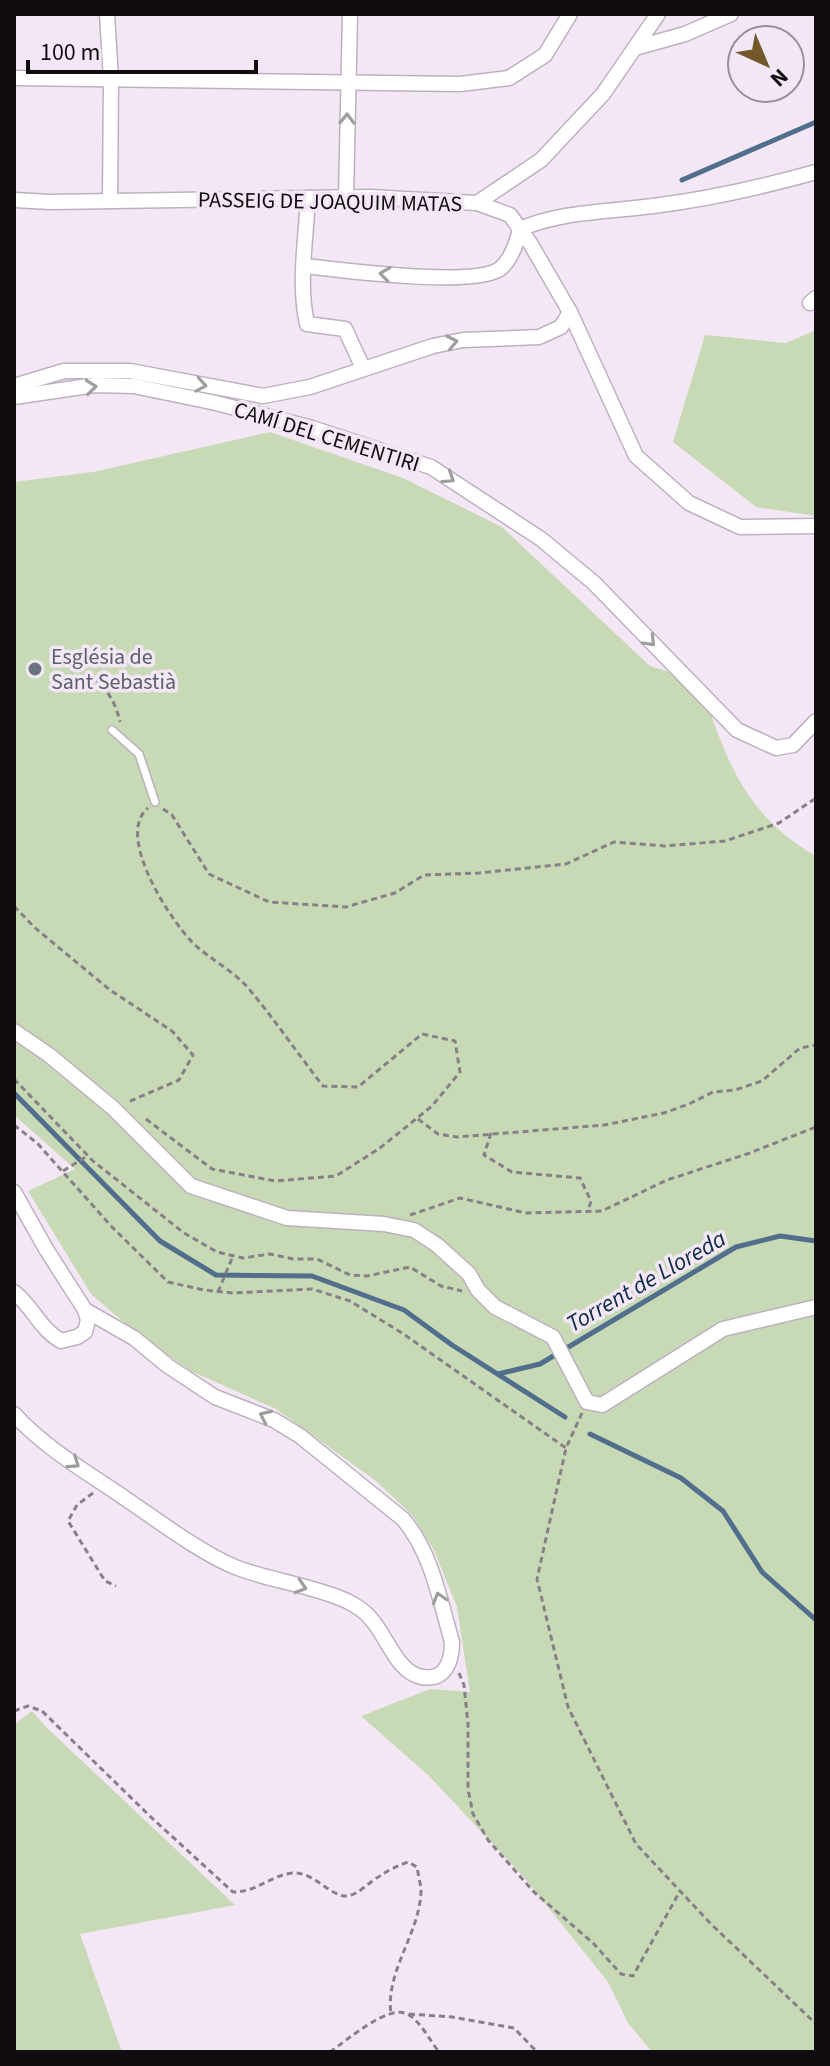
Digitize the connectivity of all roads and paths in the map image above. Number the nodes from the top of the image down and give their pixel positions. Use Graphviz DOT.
graph roads {
  1 [pos="107,14"];
  2 [pos="350,14"];
  3 [pos="570,14"];
  4 [pos="658,14"];
  5 [pos="731,14"];
  6 [pos="635,48"];
  7 [pos="14,78"];
  8 [pos="111,80"];
  9 [pos="348,83"];
  10 [pos="816,172"];
  11 [pos="346,197"];
  12 [pos="308,198"];
  13 [pos="14,200"];
  14 [pos="110,201"];
  15 [pos="477,203"];
  16 [pos="520,229"];
  17 [pos="305,266"];
  18 [pos="570,312"];
  19 [pos="363,368"];
  20 [pos="14,386"];
  21 [pos="14,397"];
  22 [pos="816,526"];
  23 [pos="59,660"];
  24 [pos="816,721"];
  25 [pos="120,725"];
  26 [pos="112,730"];
  27 [pos="816,798"];
  28 [pos="155,802"];
  29 [pos="14,906"];
  30 [pos="14,1031"];
  31 [pos="816,1045"];
  32 [pos="14,1079"];
  33 [pos="113,1108"];
  34 [pos="139,1112"];
  35 [pos="417,1118"];
  36 [pos="14,1125"];
  37 [pos="816,1127"];
  38 [pos="491,1133"];
  39 [pos="87,1155"];
  40 [pos="63,1171"];
  41 [pos="14,1192"];
  42 [pos="588,1212"];
  43 [pos="409,1215"];
  44 [pos="233,1256"];
  45 [pos="478,1290"];
  46 [pos="14,1292"];
  47 [pos="218,1292"];
  48 [pos="816,1307"];
  49 [pos="85,1310"];
  50 [pos="587,1402"];
  51 [pos="14,1414"];
  52 [pos="566,1448"];
  53 [pos="103,1498"];
  54 [pos="116,1586"];
  55 [pos="452,1654"];
  56 [pos="14,1711"];
  57 [pos="680,1891"];
  58 [pos="391,2014"];
  59 [pos="409,2014"];
  60 [pos="816,2024"];
  61 [pos="330,2052"];
  62 [pos="439,2052"];
  63 [pos="537,2052"];
  1 -- 8 [label="street"];
  2 -- 9 [label="street"];
  3 -- 9 [label="street"];
  4 -- 6 [label="street, PASSEIG DE JOAQUIM MATAS"];
  5 -- 6 [label="street"];
  6 -- 15 [label="street, PASSEIG DE JOAQUIM MATAS"];
  7 -- 8 [label="street"];
  8 -- 9 [label="street"];
  8 -- 14 [label="street"];
  11 -- 9 [label="street, one-way"];
  10 -- 16 [label="street"];
  11 -- 12 [label="street, PASSEIG DE JOAQUIM MATAS"];
  11 -- 15 [label="street, PASSEIG DE JOAQUIM MATAS"];
  12 -- 14 [label="street, PASSEIG DE JOAQUIM MATAS"];
  12 -- 17 [label="street"];
  13 -- 14 [label="street, PASSEIG DE JOAQUIM MATAS"];
  15 -- 16 [label="street"];
  16 -- 17 [label="street, one-way"];
  16 -- 18 [label="street"];
  17 -- 19 [label="street"];
  19 -- 18 [label="street, one-way"];
  18 -- 22 [label="street"];
  20 -- 19 [label="street, one-way"];
  21 -- 24 [label="street, CAMÍ DEL CEMENTIRI, one-way"];
  23 -- 25 [label="path"];
  26 -- 28 [label="lane"];
  27 -- 28 [label="path"];
  28 -- 35 [label="path"];
  29 -- 33 [label="path"];
  30 -- 33 [label="street"];
  31 -- 38 [label="path"];
  32 -- 39 [label="path"];
  33 -- 45 [label="street"];
  34 -- 35 [label="path"];
  35 -- 38 [label="path"];
  36 -- 40 [label="path"];
  37 -- 42 [label="path"];
  38 -- 42 [label="path"];
  39 -- 40 [label="path"];
  39 -- 44 [label="path"];
  40 -- 47 [label="path"];
  41 -- 49 [label="street"];
  42 -- 43 [label="path"];
  44 -- 45 [label="path"];
  44 -- 47 [label="path"];
  45 -- 50 [label="street"];
  46 -- 49 [label="street"];
  47 -- 52 [label="path"];
  48 -- 50 [label="street"];
  55 -- 49 [label="street, one-way"];
  50 -- 52 [label="path"];
  51 -- 55 [label="street, one-way"];
  52 -- 57 [label="path"];
  53 -- 54 [label="path"];
  55 -- 57 [label="path"];
  56 -- 58 [label="path"];
  57 -- 60 [label="path"];
  58 -- 59 [label="path"];
  58 -- 61 [label="path"];
  59 -- 62 [label="path"];
  59 -- 63 [label="path"];
}
